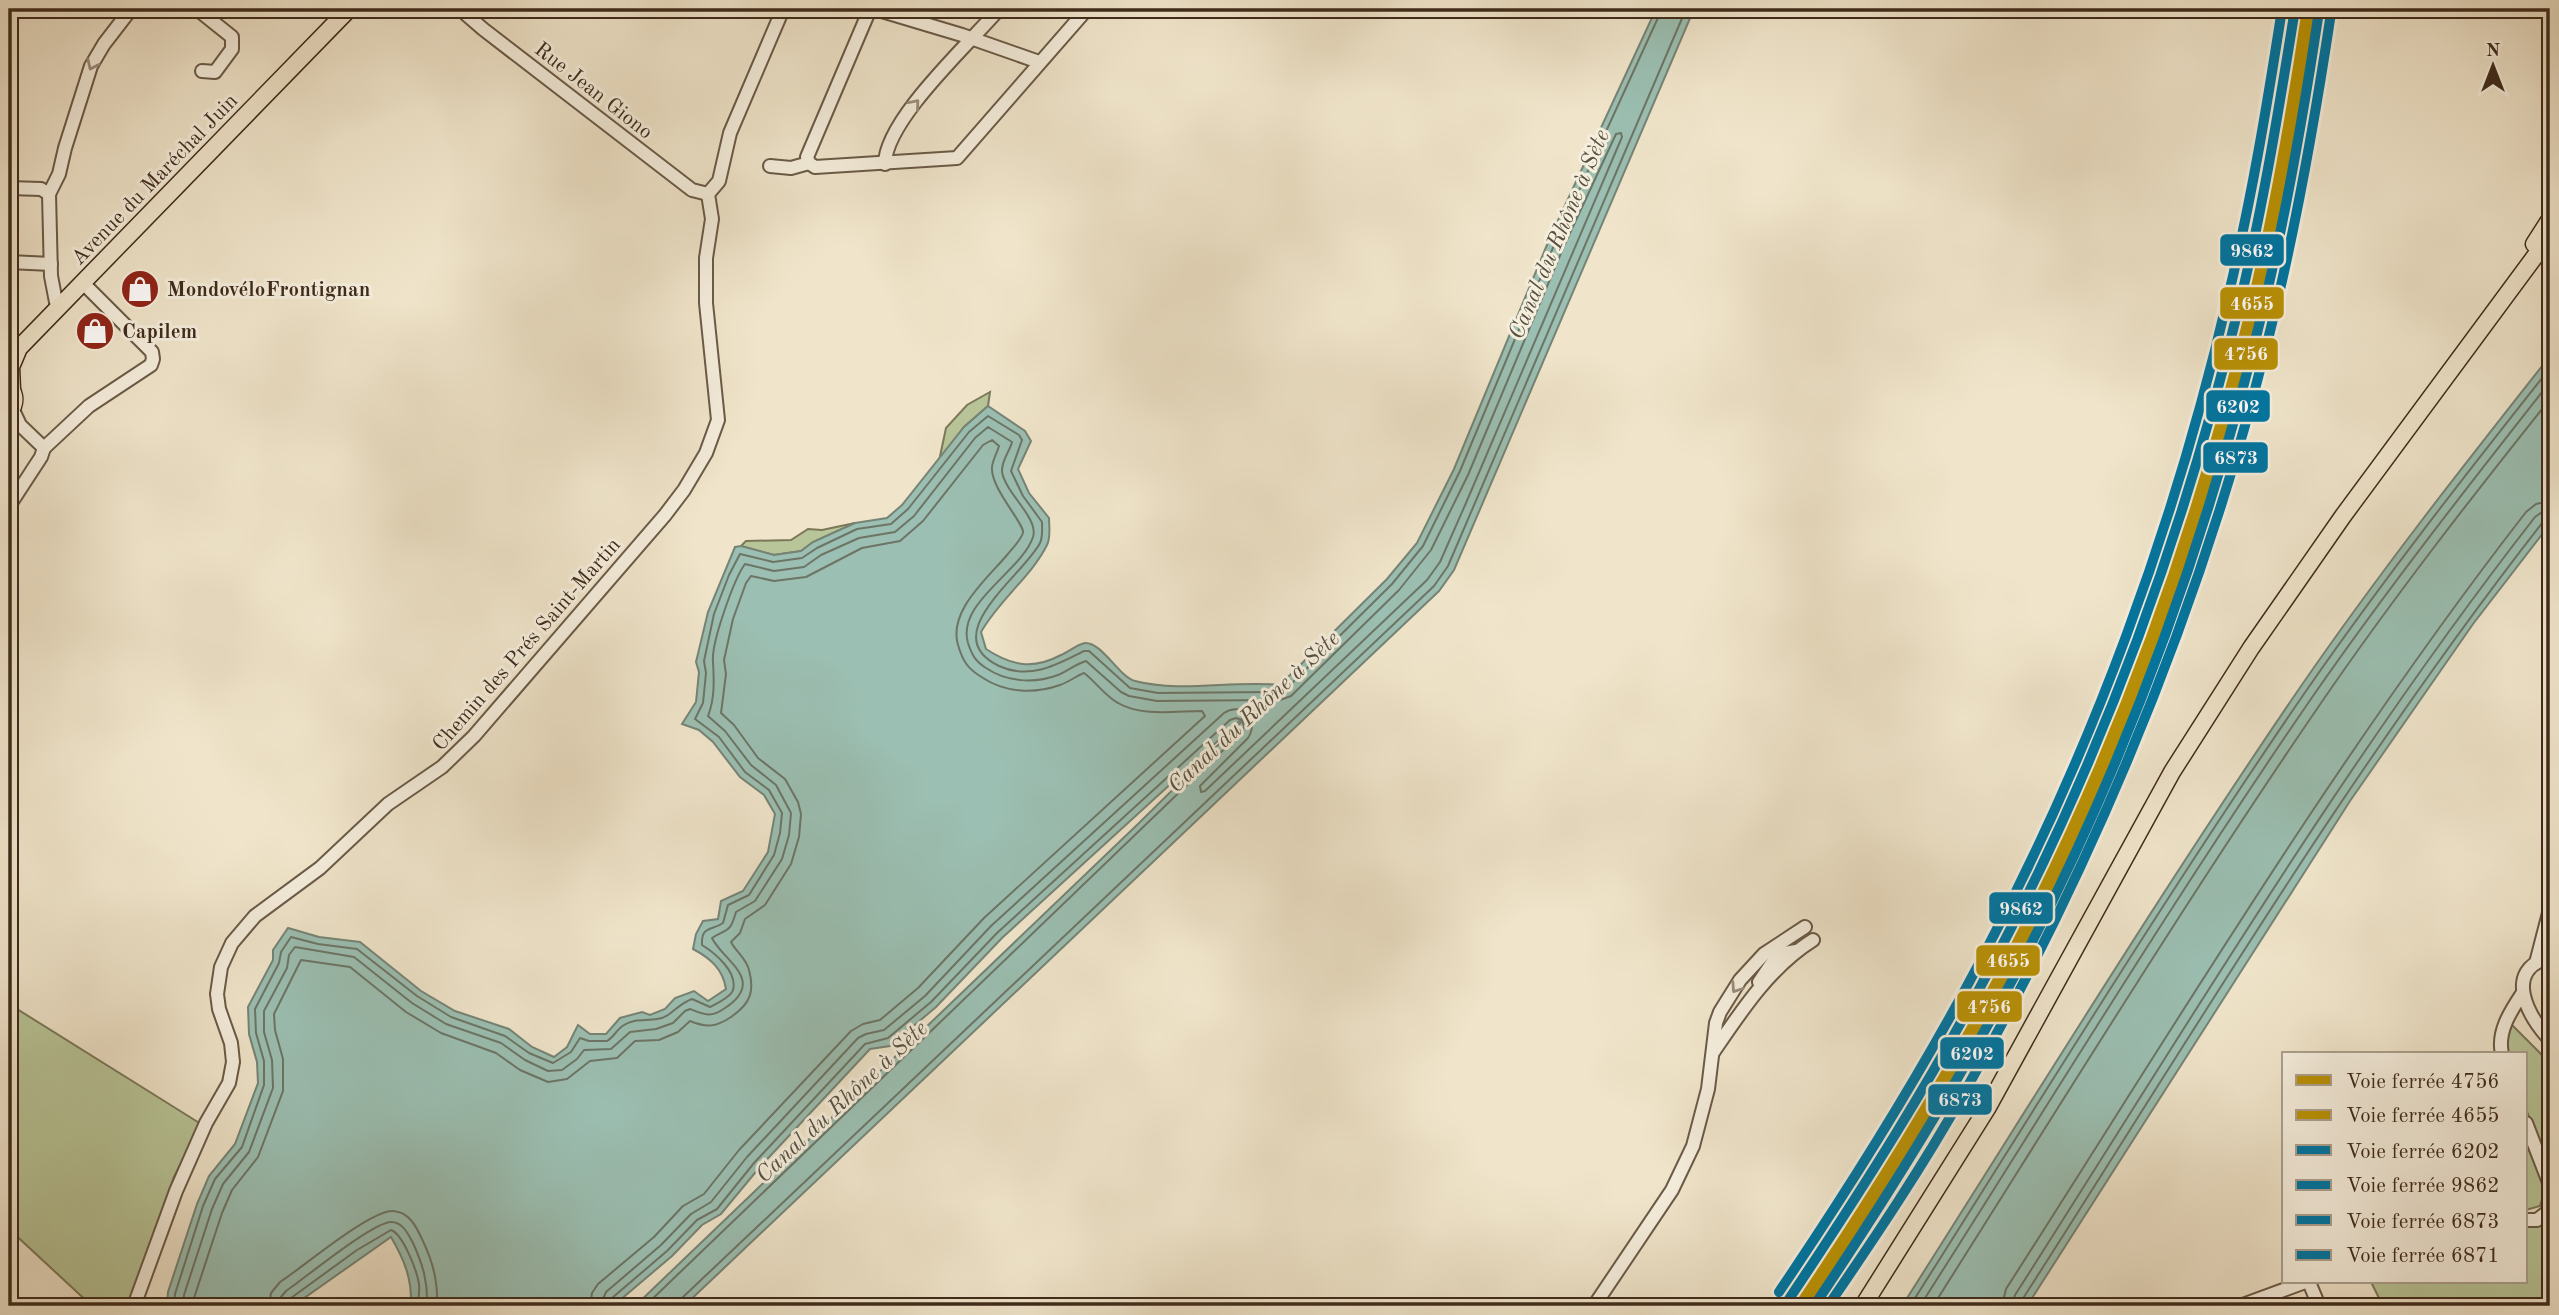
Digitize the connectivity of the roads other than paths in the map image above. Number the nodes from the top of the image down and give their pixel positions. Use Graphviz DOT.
graph roads {
  1 [pos="131,9"];
  2 [pos="197,9"];
  3 [pos="342,9"];
  4 [pos="349,9"];
  5 [pos="460,9"];
  6 [pos="783,9"];
  7 [pos="872,9"];
  8 [pos="999,9"];
  9 [pos="1087,9"];
  10 [pos="972,38"];
  11 [pos="1039,62"];
  12 [pos="202,71"];
  13 [pos="809,163"];
  14 [pos="885,164"];
  15 [pos="770,166"];
  16 [pos="9,188"];
  17 [pos="49,194"];
  18 [pos="708,194"];
  19 [pos="2550,219"];
  20 [pos="2550,236"];
  21 [pos="2550,253"];
  22 [pos="9,262"];
  23 [pos="51,264"];
  24 [pos="2530,264"];
  25 [pos="82,282"];
  26 [pos="2513,286"];
  27 [pos="56,302"];
  28 [pos="9,352"];
  29 [pos="10,388"];
  30 [pos="12,416"];
  31 [pos="44,448"];
  32 [pos="9,506"];
  33 [pos="2550,909"];
  34 [pos="1805,927"];
  35 [pos="1813,940"];
  36 [pos="1776,951"];
  37 [pos="1796,951"];
  38 [pos="2550,957"];
  39 [pos="2536,963"];
  40 [pos="1752,994"];
  41 [pos="2522,994"];
  42 [pos="2532,1014"];
  43 [pos="2506,1023"];
  44 [pos="2550,1023"];
  45 [pos="2550,1040"];
  46 [pos="1714,1051"];
  47 [pos="2502,1052"];
  48 [pos="2528,1128"];
  49 [pos="2550,1185"];
  50 [pos="2550,1210"];
  51 [pos="2528,1220"];
  52 [pos="2302,1284"];
  53 [pos="2308,1284"];
  54 [pos="134,1306"];
  55 [pos="1594,1306"];
  56 [pos="1863,1306"];
  57 [pos="2241,1306"];
  58 [pos="2319,1306"];
  1 -- 17 [label="street, one-way"];
  2 -- 12 [label="street"];
  3 -- 27 [label="main road, Avenue du Maréchal Juin"];
  4 -- 25 [label="main road, Avenue du Maréchal Juin"];
  5 -- 18 [label="street, Rue Jean Giono"];
  6 -- 18 [label="street"];
  7 -- 10 [label="street"];
  7 -- 13 [label="street"];
  8 -- 10 [label="street"];
  9 -- 11 [label="street"];
  10 -- 11 [label="street"];
  14 -- 10 [label="street, one-way"];
  11 -- 14 [label="street"];
  13 -- 14 [label="street"];
  13 -- 15 [label="street"];
  16 -- 17 [label="street"];
  17 -- 23 [label="street"];
  18 -- 54 [label="street, Chemin des Prés Saint-Martin"];
  19 -- 24 [label="main road"];
  20 -- 24 [label="main road"];
  21 -- 26 [label="main road"];
  22 -- 23 [label="street"];
  23 -- 27 [label="street"];
  24 -- 26 [label="main road"];
  25 -- 29 [label="main road, Avenue du Maréchal Juin"];
  25 -- 31 [label="street"];
  26 -- 56 [label="main road"];
  27 -- 28 [label="main road, Avenue du Maréchal Juin"];
  29 -- 30 [label="main road, Avenue du Maréchal Juin"];
  30 -- 31 [label="street"];
  31 -- 32 [label="street"];
  33 -- 39 [label="street"];
  34 -- 36 [label="street"];
  35 -- 37 [label="street"];
  36 -- 37 [label="street"];
  36 -- 40 [label="street"];
  36 -- 46 [label="street, one-way"];
  37 -- 40 [label="street"];
  38 -- 39 [label="street"];
  39 -- 41 [label="street"];
  40 -- 46 [label="street"];
  41 -- 42 [label="street"];
  41 -- 43 [label="street"];
  42 -- 43 [label="street"];
  42 -- 44 [label="street"];
  42 -- 45 [label="street"];
  43 -- 47 [label="street"];
  46 -- 55 [label="street"];
  48 -- 49 [label="street"];
  50 -- 51 [label="street"];
  52 -- 57 [label="street"];
  53 -- 58 [label="street"];
}
